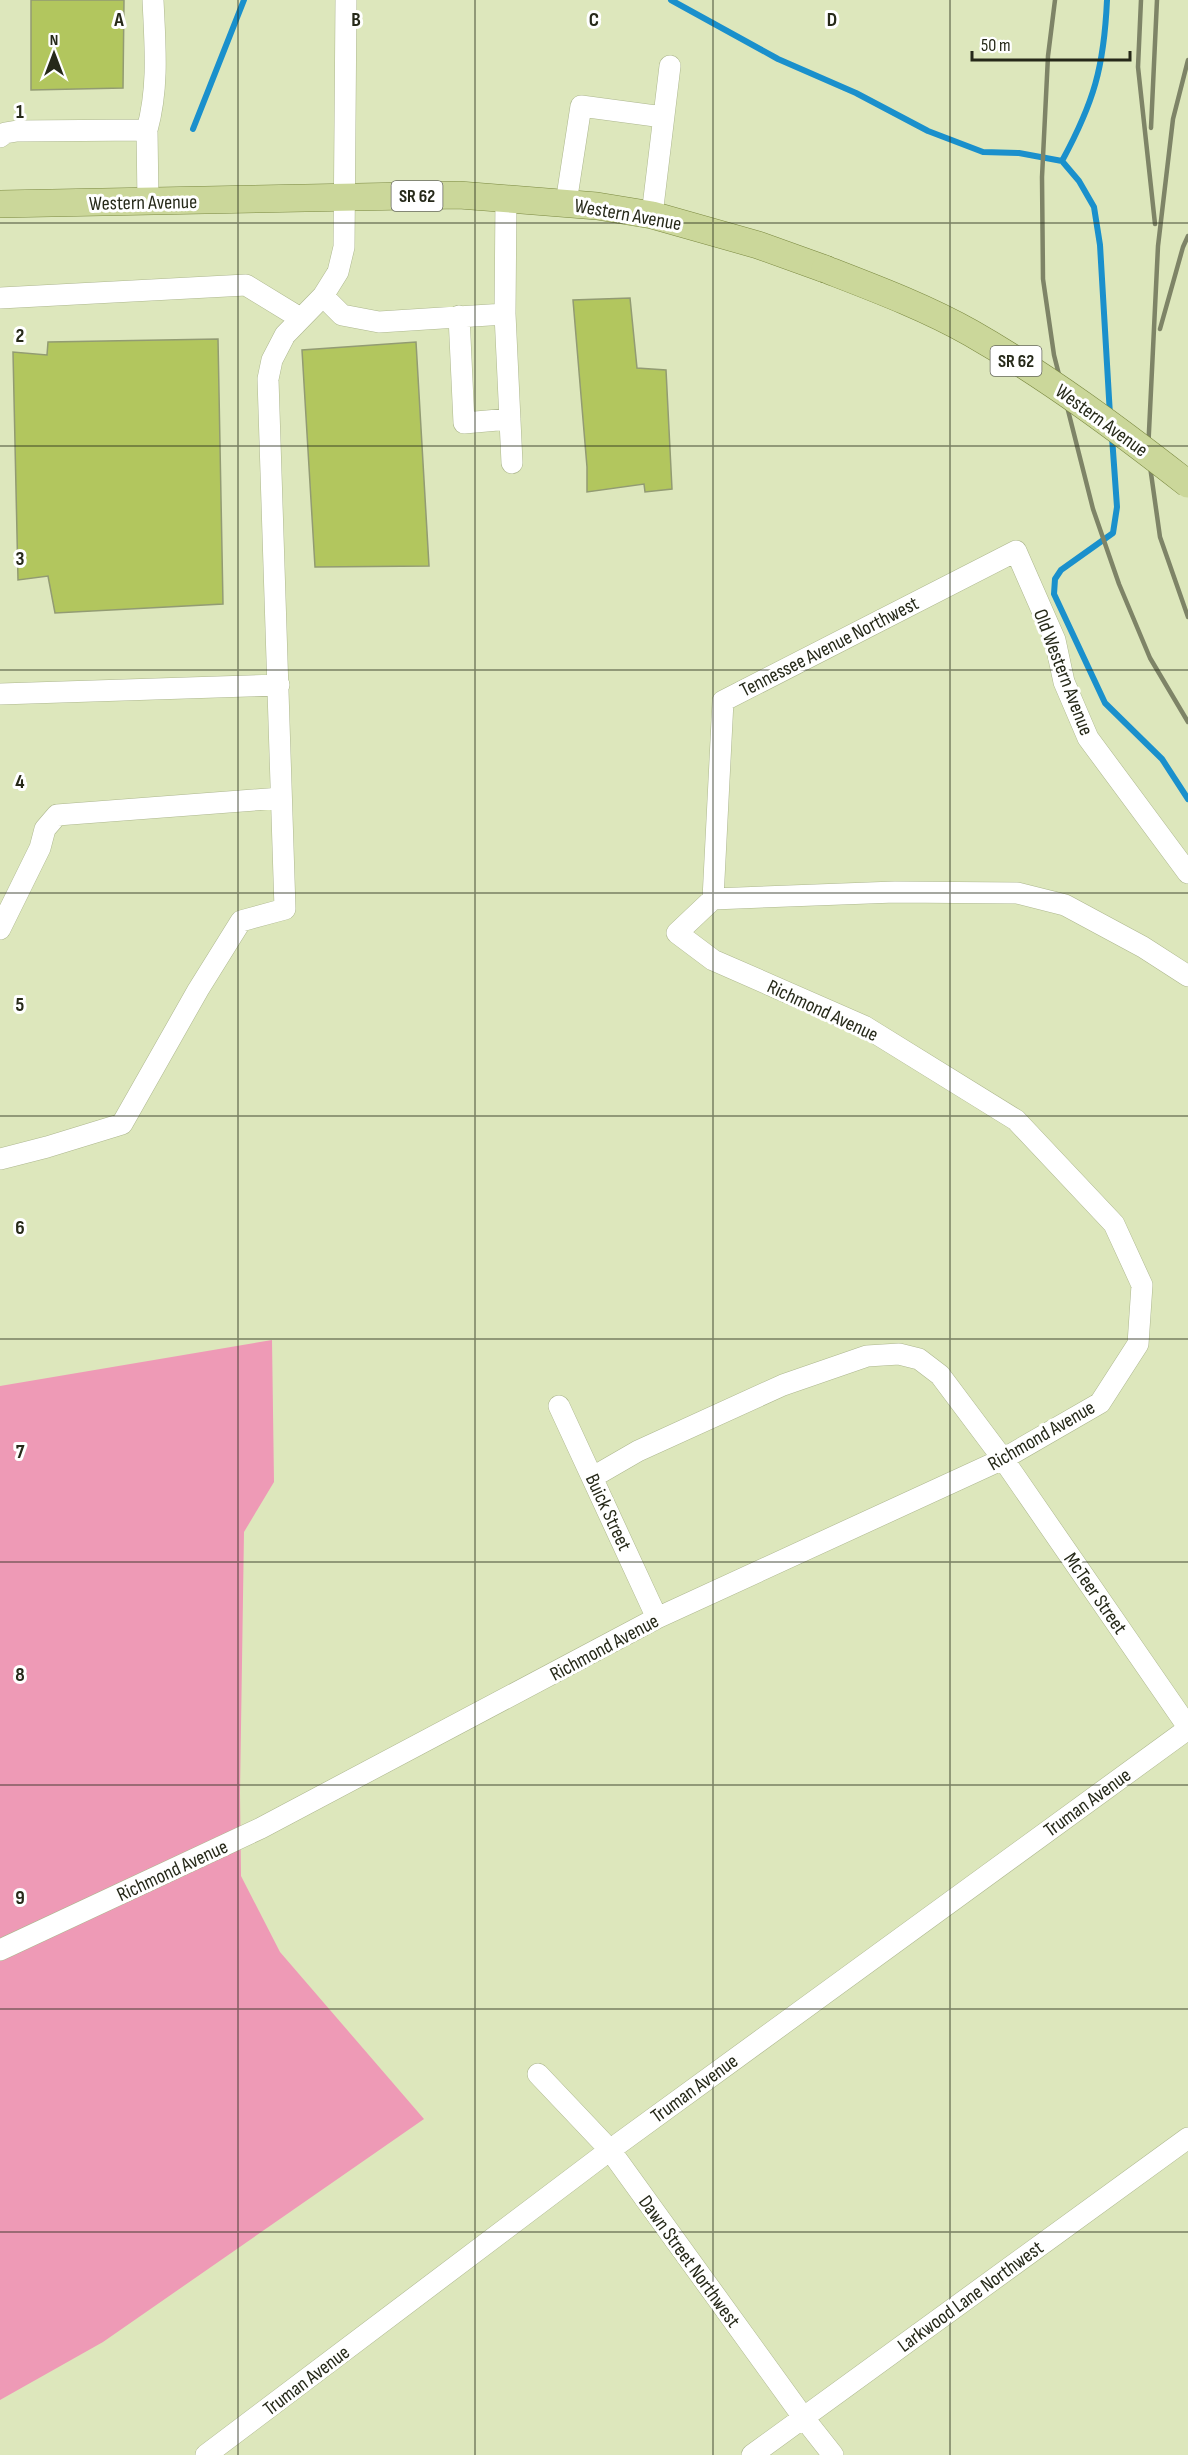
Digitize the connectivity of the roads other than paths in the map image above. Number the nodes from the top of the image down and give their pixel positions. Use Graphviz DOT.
graph roads {
  1 [pos="153,0"];
  2 [pos="346,0"];
  3 [pos="670,66"];
  4 [pos="663,117"];
  5 [pos="147,130"];
  6 [pos="0,137"];
  7 [pos="344,197"];
  8 [pos="506,199"];
  9 [pos="147,202"];
  10 [pos="566,203"];
  11 [pos="0,204"];
  12 [pos="652,215"];
  13 [pos="322,296"];
  14 [pos="0,298"];
  15 [pos="505,314"];
  16 [pos="459,316"];
  17 [pos="300,318"];
  18 [pos="510,419"];
  19 [pos="512,463"];
  20 [pos="1188,484"];
  21 [pos="1016,551"];
  22 [pos="279,685"];
  23 [pos="0,694"];
  24 [pos="281,798"];
  25 [pos="1188,873"];
  26 [pos="714,899"];
  27 [pos="0,929"];
  28 [pos="1188,976"];
  29 [pos="0,1159"];
  30 [pos="559,1406"];
  31 [pos="1003,1459"];
  32 [pos="593,1477"];
  33 [pos="657,1618"];
  34 [pos="1188,1728"];
  35 [pos="0,1950"];
  36 [pos="538,2074"];
  37 [pos="1188,2138"];
  38 [pos="610,2150"];
  39 [pos="803,2417"];
  40 [pos="206,2455"];
  41 [pos="752,2455"];
  42 [pos="833,2455"];
  1 -- 5 [label="street"];
  2 -- 7 [label="street"];
  3 -- 4 [label="street"];
  4 -- 10 [label="street"];
  4 -- 12 [label="street"];
  5 -- 6 [label="street"];
  5 -- 9 [label="street"];
  7 -- 8 [label="main road, Western Avenue / SR 62"];
  7 -- 9 [label="main road, Western Avenue / SR 62"];
  7 -- 13 [label="street"];
  8 -- 10 [label="main road, Western Avenue / SR 62"];
  8 -- 15 [label="street"];
  9 -- 11 [label="main road, Western Avenue / SR 62"];
  10 -- 12 [label="main road, Western Avenue / SR 62"];
  12 -- 20 [label="main road, Western Avenue / SR 62, bridge"];
  13 -- 16 [label="street"];
  13 -- 17 [label="street"];
  14 -- 17 [label="street"];
  15 -- 16 [label="street"];
  15 -- 18 [label="street"];
  16 -- 18 [label="street"];
  17 -- 22 [label="street"];
  18 -- 19 [label="street"];
  21 -- 25 [label="street, Old Western Avenue"];
  21 -- 26 [label="street, Tennessee Avenue Northwest"];
  22 -- 23 [label="street"];
  22 -- 24 [label="street"];
  24 -- 27 [label="street"];
  24 -- 29 [label="street"];
  26 -- 28 [label="street"];
  26 -- 31 [label="street, Richmond Avenue"];
  30 -- 32 [label="street, Buick Street"];
  31 -- 32 [label="street, McTeer Street"];
  31 -- 33 [label="street, Richmond Avenue"];
  31 -- 34 [label="street, McTeer Street"];
  32 -- 33 [label="street, Buick Street"];
  33 -- 35 [label="street, Richmond Avenue"];
  34 -- 38 [label="street, Truman Avenue"];
  36 -- 38 [label="street, Dawn Street Northwest"];
  37 -- 39 [label="street, Larkwood Lane Northwest"];
  38 -- 39 [label="street, Dawn Street Northwest"];
  38 -- 40 [label="street, Truman Avenue"];
  39 -- 41 [label="street, Larkwood Lane Northwest"];
  39 -- 42 [label="street, Dawn Street Northwest"];
}
